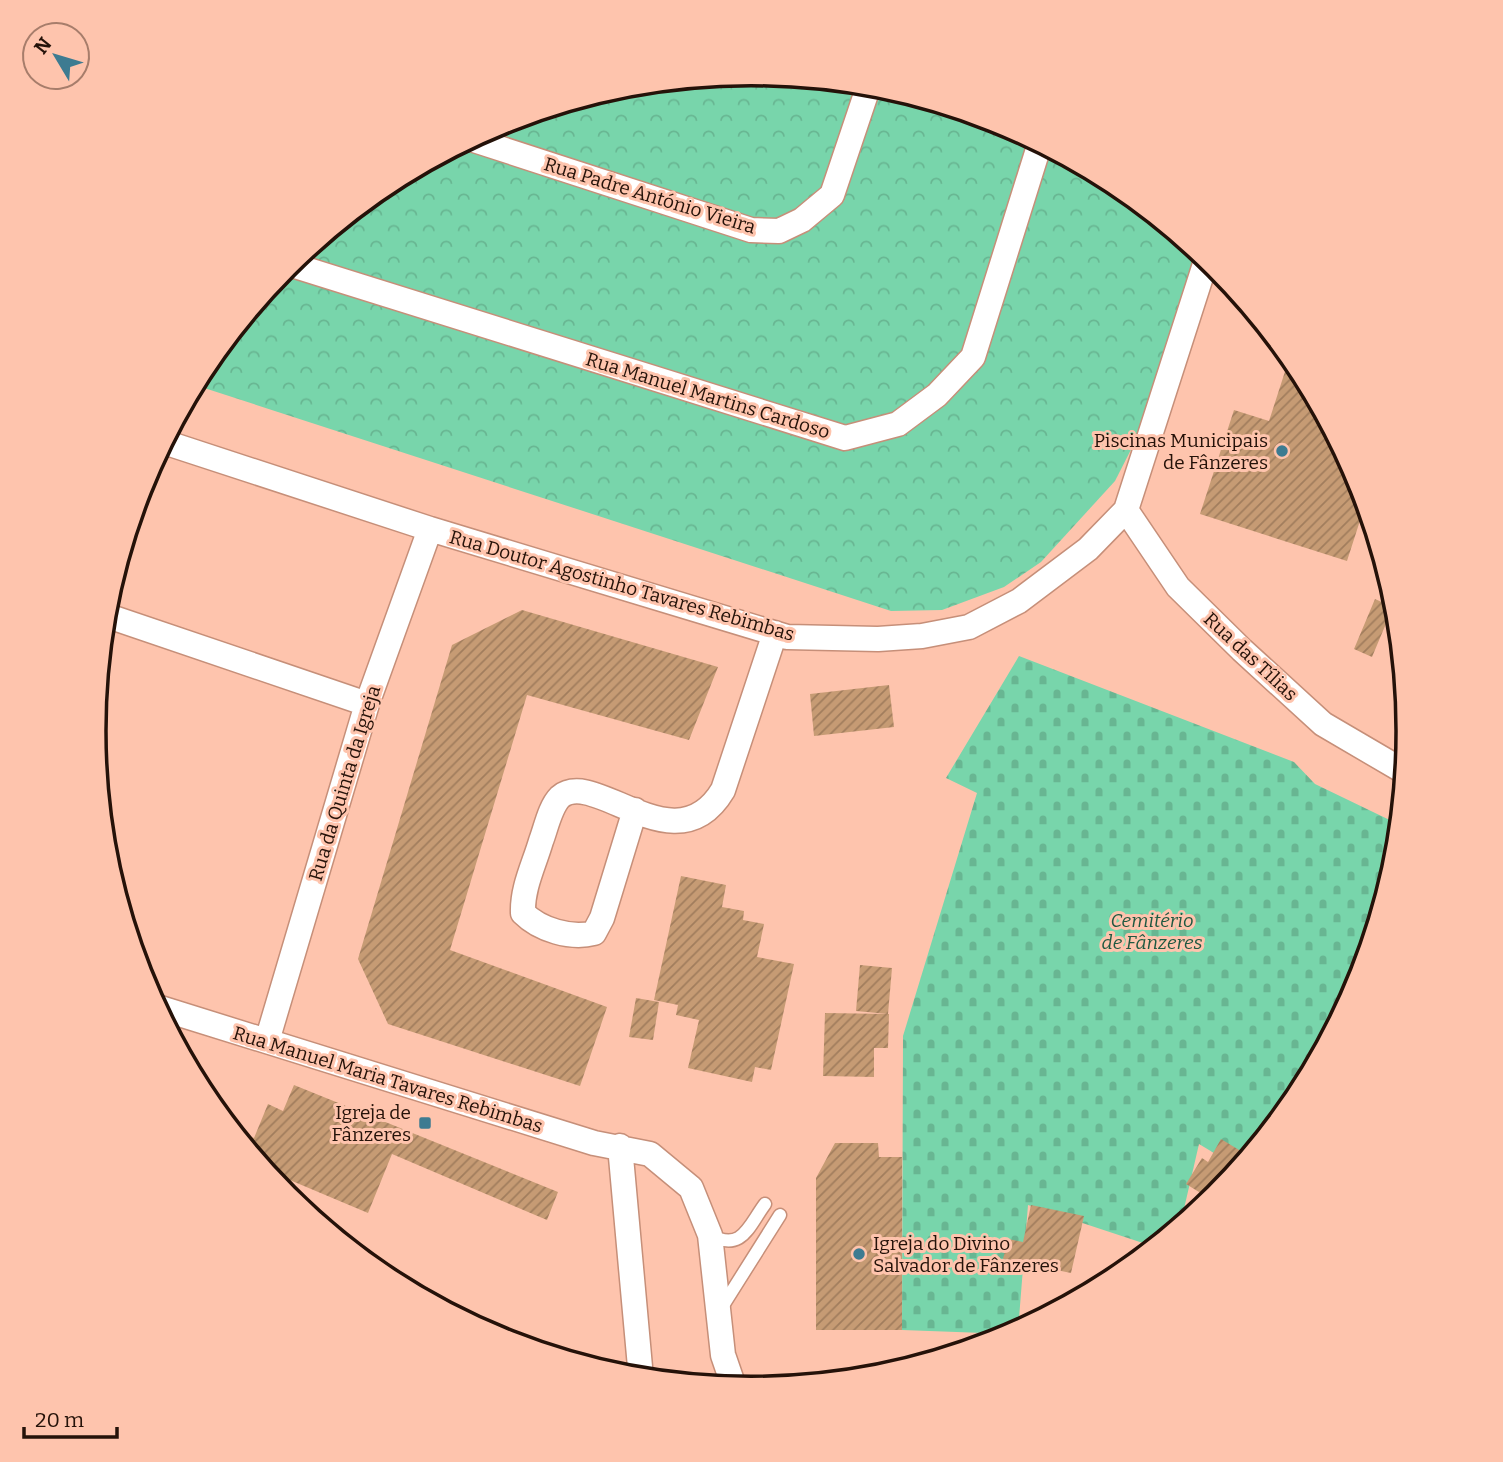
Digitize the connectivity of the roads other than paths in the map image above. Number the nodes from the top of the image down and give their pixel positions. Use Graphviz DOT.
graph roads {
  1 [pos="865,96"];
  2 [pos="485,144"];
  3 [pos="1037,152"];
  4 [pos="302,268"];
  5 [pos="1203,270"];
  6 [pos="173,445"];
  7 [pos="1126,510"];
  8 [pos="430,529"];
  9 [pos="117,619"];
  10 [pos="775,633"];
  11 [pos="367,704"];
  12 [pos="1395,766"];
  13 [pos="635,810"];
  14 [pos="171,1011"];
  15 [pos="267,1041"];
  16 [pos="620,1146"];
  17 [pos="765,1204"];
  18 [pos="780,1214"];
  19 [pos="710,1235"];
  20 [pos="719,1314"];
  21 [pos="639,1366"];
  22 [pos="730,1375"];
  1 -- 2 [label="street, Rua Padre António Vieira"];
  3 -- 4 [label="street, Rua Manuel Martins Cardoso"];
  5 -- 7 [label="street, Rua Doutor Agostinho Tavares Rebimbas"];
  6 -- 8 [label="street, Rua Doutor Agostinho Tavares Rebimbas"];
  7 -- 10 [label="street, Rua Doutor Agostinho Tavares Rebimbas"];
  7 -- 12 [label="street, Rua das Tílias"];
  8 -- 10 [label="street, Rua Doutor Agostinho Tavares Rebimbas"];
  8 -- 11 [label="street, Rua da Quinta da Igreja"];
  9 -- 11 [label="street"];
  10 -- 13 [label="street"];
  11 -- 15 [label="street, Rua da Quinta da Igreja"];
  13 -- 13 [label="street"];
  14 -- 15 [label="street, Rua Manuel Maria Tavares Rebimbas"];
  15 -- 16 [label="street, Rua Manuel Maria Tavares Rebimbas"];
  16 -- 19 [label="street, Rua Manuel Maria Tavares Rebimbas"];
  16 -- 21 [label="street"];
  17 -- 19 [label="lane"];
  18 -- 20 [label="lane"];
  19 -- 20 [label="street, Rua Manuel Maria Tavares Rebimbas"];
  20 -- 22 [label="street, Rua Manuel Maria Tavares Rebimbas"];
}
